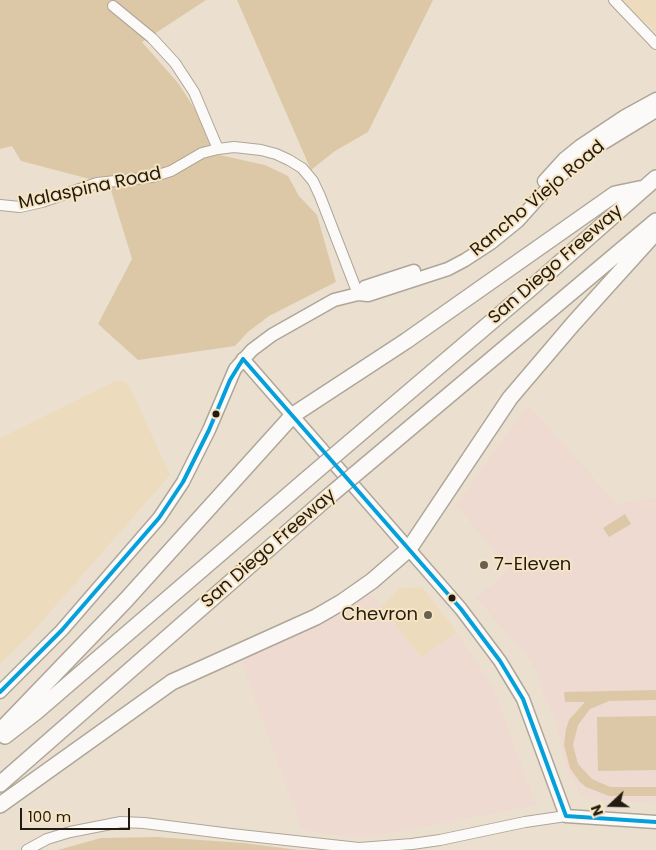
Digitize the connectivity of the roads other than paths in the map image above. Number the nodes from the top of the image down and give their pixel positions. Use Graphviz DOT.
graph roads {
  1 [pos="614,0"];
  2 [pos="113,6"];
  3 [pos="656,44"];
  4 [pos="656,99"];
  5 [pos="656,111"];
  6 [pos="218,149"];
  7 [pos="568,163"];
  8 [pos="656,178"];
  9 [pos="644,188"];
  10 [pos="0,205"];
  11 [pos="656,221"];
  12 [pos="656,232"];
  13 [pos="358,294"];
  14 [pos="243,358"];
  15 [pos="292,415"];
  16 [pos="409,549"];
  17 [pos="0,692"];
  18 [pos="0,731"];
  19 [pos="0,741"];
  20 [pos="0,784"];
  21 [pos="0,804"];
  22 [pos="566,816"];
  23 [pos="656,822"];
  24 [pos="26,850"];
  1 -- 3 [label="street"];
  2 -- 6 [label="street"];
  4 -- 7 [label="main road, Rancho Viejo Road"];
  5 -- 7 [label="main road, Rancho Viejo Road"];
  6 -- 10 [label="street, Malaspina Road"];
  6 -- 13 [label="street, Malaspina Road"];
  7 -- 13 [label="main road, Rancho Viejo Road"];
  8 -- 9 [label="highway, San Diego Freeway"];
  9 -- 15 [label="highway"];
  9 -- 19 [label="highway, San Diego Freeway, bridge"];
  11 -- 20 [label="highway, San Diego Freeway, bridge"];
  12 -- 16 [label="highway"];
  13 -- 14 [label="main road, Rancho Viejo Road"];
  14 -- 15 [label="main road"];
  14 -- 17 [label="main road, Rancho Viejo Road"];
  15 -- 16 [label="main road"];
  15 -- 18 [label="highway"];
  16 -- 21 [label="highway"];
  16 -- 22 [label="main road"];
  22 -- 23 [label="main road"];
  22 -- 24 [label="street"];
}
